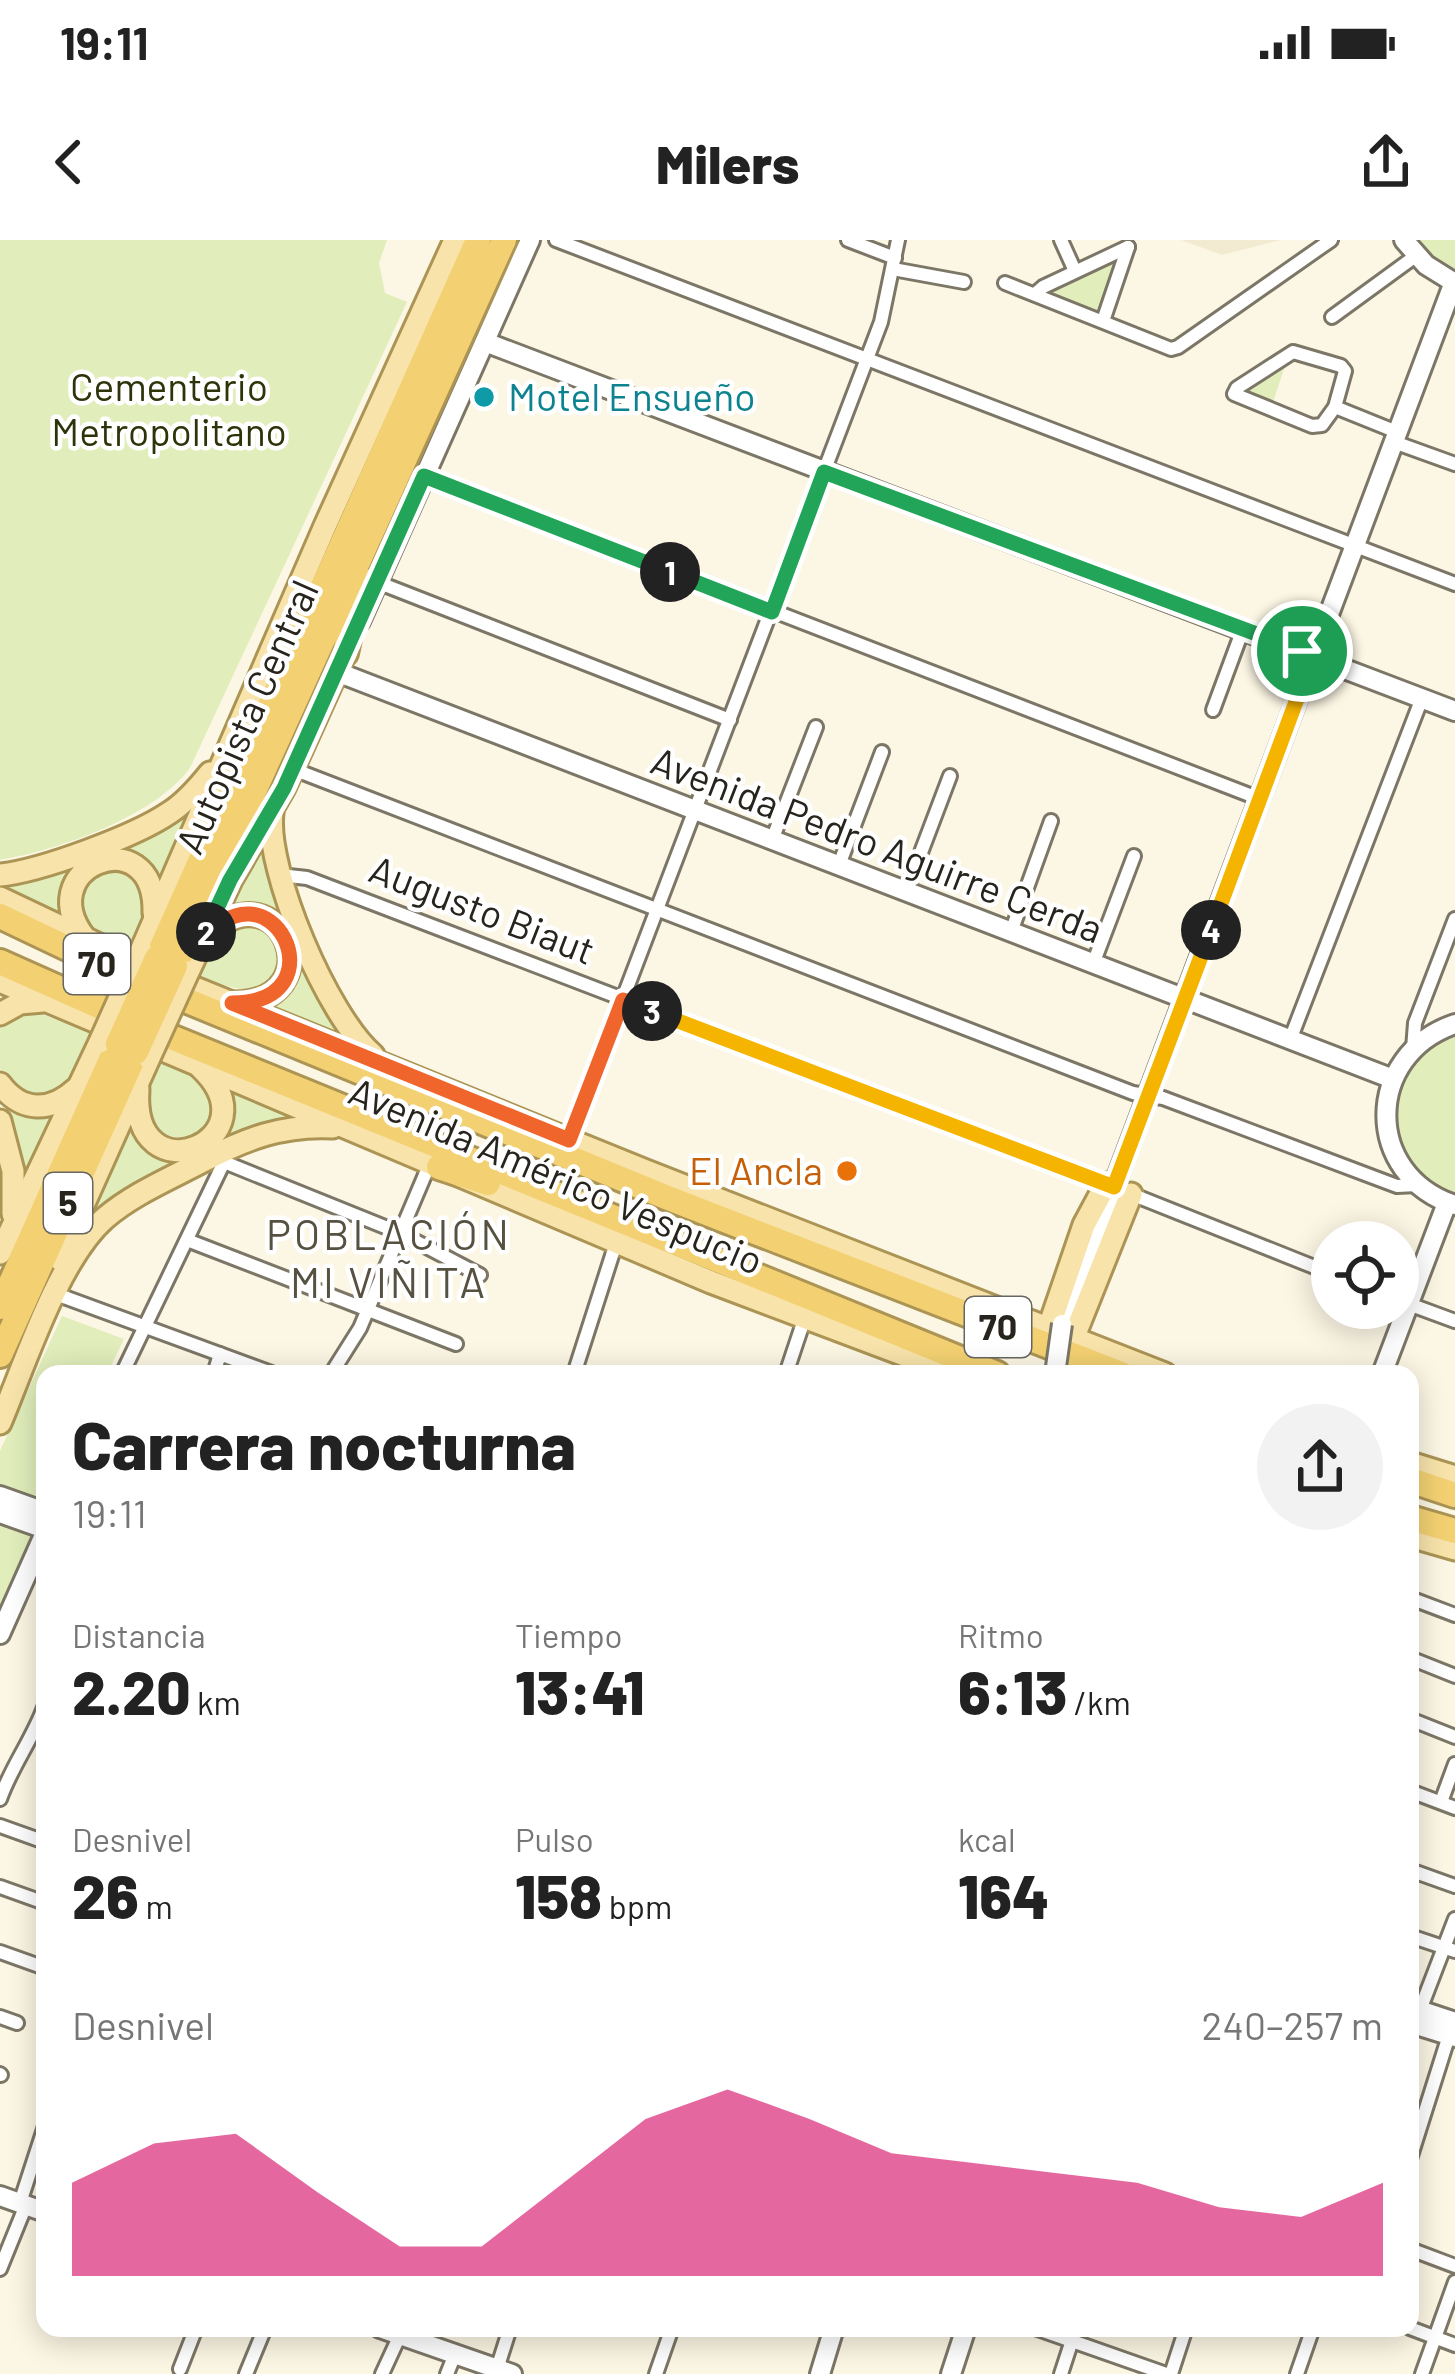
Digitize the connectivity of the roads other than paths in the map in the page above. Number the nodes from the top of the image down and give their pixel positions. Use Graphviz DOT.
graph roads {
  1 [pos="455,240"];
  2 [pos="478,240"];
  3 [pos="504,240"];
  4 [pos="530,240"];
  5 [pos="556,240"];
  6 [pos="848,240"];
  7 [pos="898,240"];
  8 [pos="1061,240"];
  9 [pos="1330,240"];
  10 [pos="1129,243"];
  11 [pos="1410,248"];
  12 [pos="894,264"];
  13 [pos="1075,271"];
  14 [pos="964,282"];
  15 [pos="1454,282"];
  16 [pos="1005,283"];
  17 [pos="1035,294"];
  18 [pos="1333,317"];
  19 [pos="1103,321"];
  20 [pos="485,341"];
  21 [pos="867,359"];
  22 [pos="1335,407"];
  23 [pos="1395,437"];
  24 [pos="1455,464"];
  25 [pos="824,472"];
  26 [pos="424,476"];
  27 [pos="378,513"];
  28 [pos="1355,545"];
  29 [pos="377,582"];
  30 [pos="1455,584"];
  31 [pos="772,612"];
  32 [pos="1243,629"];
  33 [pos="1313,656"];
  34 [pos="341,662"];
  35 [pos="1422,698"];
  36 [pos="1213,710"];
  37 [pos="1455,711"];
  38 [pos="730,720"];
  39 [pos="816,728"];
  40 [pos="233,737"];
  41 [pos="882,752"];
  42 [pos="293,769"];
  43 [pos="950,776"];
  44 [pos="1260,799"];
  45 [pos="696,811"];
  46 [pos="272,812"];
  47 [pos="1051,821"];
  48 [pos="772,840"];
  49 [pos="1134,856"];
  50 [pos="839,865"];
  51 [pos="0,875"];
  52 [pos="279,875"];
  53 [pos="906,892"];
  54 [pos="0,898"];
  55 [pos="658,910"];
  56 [pos="0,916"];
  57 [pos="1455,919"];
  58 [pos="153,923"];
  59 [pos="1011,932"];
  60 [pos="89,943"];
  61 [pos="200,945"];
  62 [pos="0,962"];
  63 [pos="165,962"];
  64 [pos="1093,964"];
  65 [pos="0,981"];
  66 [pos="623,1000"];
  67 [pos="1184,1000"];
  68 [pos="44,1001"];
  69 [pos="232,1003"];
  70 [pos="0,1014"];
  71 [pos="1455,1024"];
  72 [pos="1290,1040"];
  73 [pos="126,1049"];
  74 [pos="1413,1049"];
  75 [pos="194,1063"];
  76 [pos="388,1066"];
  77 [pos="1393,1078"];
  78 [pos="140,1080"];
  79 [pos="0,1084"];
  80 [pos="81,1084"];
  81 [pos="1148,1095"];
  82 [pos="0,1121"];
  83 [pos="357,1132"];
  84 [pos="569,1140"];
  85 [pos="435,1165"];
  86 [pos="646,1171"];
  87 [pos="1418,1185"];
  88 [pos="1117,1189"];
  89 [pos="1451,1204"];
  90 [pos="10,1231"];
  91 [pos="400,1233"];
  92 [pos="187,1240"];
  93 [pos="665,1240"];
  94 [pos="616,1243"];
  95 [pos="0,1253"];
  96 [pos="810,1255"];
  97 [pos="1311,1266"];
  98 [pos="1419,1269"];
  99 [pos="480,1275"];
  100 [pos="56,1294"];
  101 [pos="0,1307"];
  102 [pos="1419,1308"];
  103 [pos="368,1310"];
  104 [pos="805,1317"];
  105 [pos="1455,1321"];
  106 [pos="146,1327"];
  107 [pos="1395,1329"];
  108 [pos="1061,1331"];
  109 [pos="455,1344"];
  110 [pos="220,1354"];
  111 [pos="0,1355"];
  112 [pos="899,1364"];
  113 [pos="127,1365"];
  114 [pos="217,1365"];
  115 [pos="250,1365"];
  116 [pos="337,1365"];
  117 [pos="577,1365"];
  118 [pos="789,1365"];
  119 [pos="976,1365"];
  120 [pos="1056,1365"];
  121 [pos="1097,1365"];
  122 [pos="1143,1365"];
  123 [pos="1385,1365"];
  124 [pos="0,1420"];
  125 [pos="1419,1466"];
  126 [pos="1455,1477"];
  127 [pos="1419,1483"];
  128 [pos="1455,1495"];
  129 [pos="0,1496"];
  130 [pos="36,1509"];
  131 [pos="0,1513"];
  132 [pos="1419,1521"];
  133 [pos="36,1527"];
  134 [pos="1455,1532"];
  135 [pos="1419,1539"];
  136 [pos="1455,1549"];
  137 [pos="36,1552"];
  138 [pos="1419,1601"];
  139 [pos="1455,1615"];
  140 [pos="0,1634"];
  141 [pos="1419,1662"];
  142 [pos="1455,1676"];
  143 [pos="1419,1723"];
  144 [pos="1455,1737"];
  145 [pos="36,1742"];
  146 [pos="1455,1764"];
  147 [pos="6,1766"];
  148 [pos="1419,1794"];
  149 [pos="0,1799"];
  150 [pos="1441,1802"];
  151 [pos="1455,1808"];
  152 [pos="0,1826"];
  153 [pos="36,1839"];
  154 [pos="1419,1873"];
  155 [pos="1455,1886"];
  156 [pos="0,1887"];
  157 [pos="36,1901"];
  158 [pos="1455,1919"];
  159 [pos="1419,1939"];
  160 [pos="1449,1950"];
  161 [pos="0,1952"];
  162 [pos="36,1965"];
  163 [pos="1419,2002"];
  164 [pos="1419,2015"];
  165 [pos="0,2017"];
  166 [pos="17,2023"];
  167 [pos="1453,2029"];
  168 [pos="1419,2132"];
  169 [pos="0,2196"];
  170 [pos="31,2207"];
  171 [pos="1419,2252"];
  172 [pos="1455,2266"];
  173 [pos="0,2269"];
  174 [pos="1455,2282"];
  175 [pos="1419,2331"];
  176 [pos="192,2337"];
  177 [pos="262,2337"];
  178 [pos="399,2337"];
  179 [pos="406,2337"];
  180 [pos="509,2337"];
  181 [pos="669,2337"];
  182 [pos="831,2337"];
  183 [pos="963,2337"];
  184 [pos="1073,2337"];
  185 [pos="1081,2337"];
  186 [pos="1183,2337"];
  187 [pos="1310,2337"];
  188 [pos="1435,2337"];
  189 [pos="1455,2345"];
  190 [pos="455,2354"];
  191 [pos="180,2369"];
  192 [pos="505,2371"];
  193 [pos="246,2374"];
  194 [pos="382,2374"];
  195 [pos="447,2374"];
  196 [pos="656,2374"];
  197 [pos="820,2374"];
  198 [pos="951,2374"];
  199 [pos="1061,2374"];
  200 [pos="1169,2374"];
  201 [pos="1297,2374"];
  202 [pos="1422,2374"];
  1 -- 40 [label="main road"];
  2 -- 63 [label="highway, Autopista Central / 5"];
  3 -- 27 [label="highway, Autopista Central / 5"];
  4 -- 20 [label="street"];
  5 -- 21 [label="street"];
  6 -- 12 [label="street"];
  7 -- 12 [label="street"];
  8 -- 13 [label="street"];
  9 -- 19 [label="street"];
  10 -- 13 [label="street"];
  10 -- 19 [label="street"];
  11 -- 15 [label="street"];
  11 -- 18 [label="street"];
  12 -- 14 [label="street"];
  12 -- 21 [label="street"];
  13 -- 17 [label="street"];
  15 -- 23 [label="street"];
  16 -- 17 [label="street"];
  17 -- 19 [label="street"];
  20 -- 25 [label="street"];
  20 -- 26 [label="street"];
  21 -- 25 [label="street"];
  21 -- 28 [label="street"];
  22 -- 22 [label="street"];
  22 -- 23 [label="street"];
  23 -- 24 [label="street"];
  23 -- 28 [label="street"];
  25 -- 31 [label="street"];
  25 -- 32 [label="street"];
  26 -- 29 [label="street"];
  26 -- 31 [label="street"];
  27 -- 34 [label="highway"];
  27 -- 63 [label="highway, Autopista Central / 5"];
  28 -- 30 [label="street"];
  28 -- 33 [label="street"];
  29 -- 34 [label="street"];
  29 -- 38 [label="street"];
  31 -- 38 [label="street"];
  31 -- 44 [label="street"];
  32 -- 33 [label="street"];
  32 -- 36 [label="street"];
  33 -- 35 [label="street"];
  33 -- 44 [label="street"];
  34 -- 42 [label="main road"];
  34 -- 45 [label="street, Avenida Pedro Aguirre Cerda"];
  35 -- 37 [label="street"];
  35 -- 72 [label="street"];
  38 -- 45 [label="street"];
  39 -- 48 [label="street"];
  40 -- 51 [label="main road"];
  40 -- 58 [label="main road"];
  41 -- 50 [label="street"];
  42 -- 46 [label="main road"];
  42 -- 55 [label="street"];
  43 -- 53 [label="street"];
  44 -- 67 [label="street"];
  45 -- 48 [label="street, Avenida Pedro Aguirre Cerda"];
  45 -- 55 [label="street"];
  46 -- 52 [label="main road"];
  46 -- 61 [label="main road"];
  47 -- 59 [label="street"];
  48 -- 50 [label="street, Avenida Pedro Aguirre Cerda"];
  49 -- 64 [label="street"];
  50 -- 53 [label="street, Avenida Pedro Aguirre Cerda"];
  52 -- 66 [label="street, Augusto Biaut"];
  52 -- 76 [label="main road"];
  53 -- 59 [label="street, Avenida Pedro Aguirre Cerda"];
  54 -- 60 [label="main road, Avenida Américo Vespucio"];
  55 -- 66 [label="street"];
  55 -- 81 [label="street"];
  56 -- 96 [label="highway, 70"];
  57 -- 74 [label="street"];
  58 -- 60 [label="main road"];
  58 -- 63 [label="main road"];
  59 -- 64 [label="street, Avenida Pedro Aguirre Cerda"];
  60 -- 69 [label="main road, Avenida Américo Vespucio"];
  61 -- 63 [label="main road"];
  61 -- 69 [label="main road"];
  62 -- 93 [label="highway, 70"];
  63 -- 73 [label="highway, Autopista Central / 5, bridge"];
  64 -- 67 [label="street, Avenida Pedro Aguirre Cerda"];
  65 -- 68 [label="main road, Avenida Américo Vespucio"];
  66 -- 84 [label="street"];
  66 -- 88 [label="street, Augusto Biaut"];
  67 -- 72 [label="street, Avenida Pedro Aguirre Cerda"];
  67 -- 81 [label="street"];
  68 -- 70 [label="main road"];
  68 -- 75 [label="main road, Avenida Américo Vespucio"];
  69 -- 76 [label="main road, Avenida Américo Vespucio"];
  71 -- 74 [label="street"];
  72 -- 77 [label="street, Avenida Pedro Aguirre Cerda"];
  73 -- 78 [label="main road"];
  73 -- 80 [label="main road"];
  73 -- 101 [label="highway, Autopista Central / 5"];
  73 -- 111 [label="highway, Autopista Central / 5"];
  74 -- 77 [label="street"];
  75 -- 78 [label="main road"];
  75 -- 83 [label="main road, Avenida Américo Vespucio"];
  76 -- 84 [label="main road, Avenida Américo Vespucio"];
  77 -- 87 [label="street"];
  78 -- 124 [label="main road"];
  79 -- 80 [label="main road"];
  80 -- 90 [label="main road"];
  81 -- 87 [label="street"];
  81 -- 88 [label="street"];
  82 -- 90 [label="main road"];
  83 -- 85 [label="main road, Avenida Américo Vespucio"];
  83 -- 100 [label="main road"];
  84 -- 86 [label="main road, Avenida Américo Vespucio"];
  85 -- 91 [label="street"];
  85 -- 93 [label="highway"];
  85 -- 94 [label="main road, Avenida Américo Vespucio"];
  86 -- 96 [label="highway"];
  86 -- 108 [label="main road, Avenida Américo Vespucio"];
  87 -- 89 [label="street"];
  88 -- 97 [label="street, Augusto Biaut"];
  88 -- 108 [label="main road"];
  89 -- 98 [label="street"];
  90 -- 95 [label="main road"];
  91 -- 92 [label="street"];
  91 -- 99 [label="street"];
  91 -- 103 [label="street"];
  92 -- 103 [label="street"];
  92 -- 106 [label="street"];
  93 -- 119 [label="highway, 70"];
  94 -- 104 [label="main road, Avenida Américo Vespucio"];
  94 -- 117 [label="street"];
  96 -- 121 [label="highway, 70"];
  100 -- 106 [label="street"];
  100 -- 124 [label="main road"];
  102 -- 105 [label="street"];
  103 -- 109 [label="street"];
  103 -- 116 [label="street"];
  104 -- 112 [label="main road, Avenida Américo Vespucio"];
  104 -- 118 [label="street"];
  106 -- 110 [label="street"];
  106 -- 113 [label="street"];
  107 -- 123 [label="street"];
  108 -- 120 [label="street, bridge"];
  108 -- 122 [label="main road, Avenida Américo Vespucio"];
  110 -- 114 [label="street"];
  110 -- 115 [label="street"];
  125 -- 126 [label="main road"];
  127 -- 128 [label="highway"];
  129 -- 130 [label="street"];
  131 -- 133 [label="street"];
  132 -- 134 [label="highway"];
  135 -- 136 [label="main road"];
  137 -- 140 [label="street"];
  138 -- 139 [label="street"];
  141 -- 142 [label="street"];
  143 -- 144 [label="street"];
  145 -- 147 [label="street"];
  146 -- 150 [label="street"];
  147 -- 149 [label="street"];
  148 -- 150 [label="street"];
  150 -- 151 [label="street"];
  152 -- 153 [label="street"];
  154 -- 155 [label="street"];
  156 -- 157 [label="street"];
  158 -- 160 [label="street"];
  159 -- 160 [label="street"];
  160 -- 163 [label="street"];
  161 -- 162 [label="street"];
  164 -- 167 [label="street"];
  165 -- 166 [label="street"];
  167 -- 168 [label="street"];
  169 -- 170 [label="street"];
  170 -- 173 [label="street"];
  171 -- 172 [label="street"];
  174 -- 188 [label="street"];
  175 -- 188 [label="street"];
  176 -- 191 [label="street"];
  177 -- 193 [label="street"];
  178 -- 194 [label="street"];
  179 -- 190 [label="street"];
  180 -- 192 [label="street"];
  181 -- 196 [label="street"];
  182 -- 197 [label="street"];
  183 -- 198 [label="street"];
  184 -- 199 [label="street"];
  185 -- 200 [label="street"];
  186 -- 200 [label="street"];
  187 -- 201 [label="street"];
  188 -- 189 [label="street"];
  188 -- 202 [label="street"];
  190 -- 192 [label="street"];
  190 -- 195 [label="street"];
}
